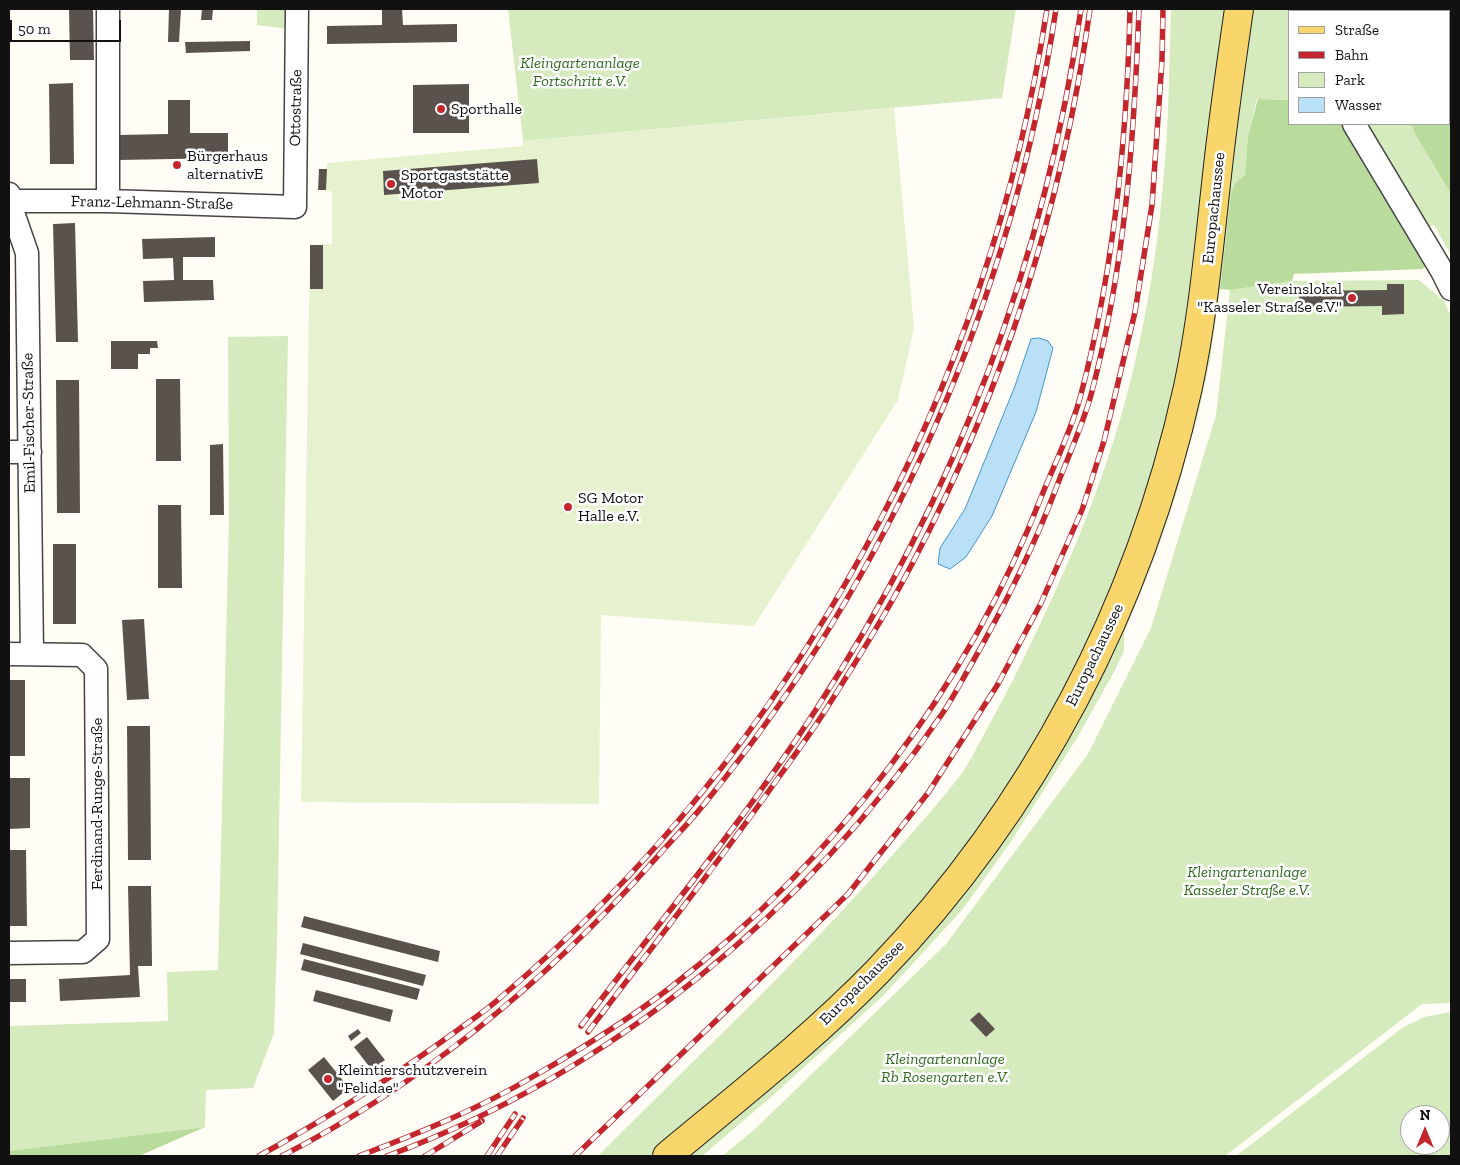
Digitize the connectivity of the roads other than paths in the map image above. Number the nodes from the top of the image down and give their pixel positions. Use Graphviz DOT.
graph roads {
  1 [pos="108,9"];
  2 [pos="297,9"];
  3 [pos="1239,9"];
  4 [pos="1355,125"];
  5 [pos="9,194"];
  6 [pos="108,200"];
  7 [pos="9,201"];
  8 [pos="295,207"];
  9 [pos="18,253"];
  10 [pos="1451,289"];
  11 [pos="19,452"];
  12 [pos="9,654"];
  13 [pos="32,654"];
  14 [pos="9,953"];
  15 [pos="667,1156"];
  1 -- 6 [label="street"];
  2 -- 8 [label="street, Ottostraße"];
  3 -- 15 [label="main road, Europachaussee"];
  4 -- 10 [label="street"];
  5 -- 7 [label="street, Emil-Fischer-Straße"];
  6 -- 7 [label="street, Franz-Lehmann-Straße"];
  6 -- 8 [label="street, Franz-Lehmann-Straße"];
  7 -- 9 [label="street, Emil-Fischer-Straße"];
  9 -- 11 [label="street, Emil-Fischer-Straße"];
  11 -- 13 [label="street, Emil-Fischer-Straße"];
  12 -- 13 [label="street"];
  13 -- 14 [label="street, Ferdinand-Runge-Straße"];
}
